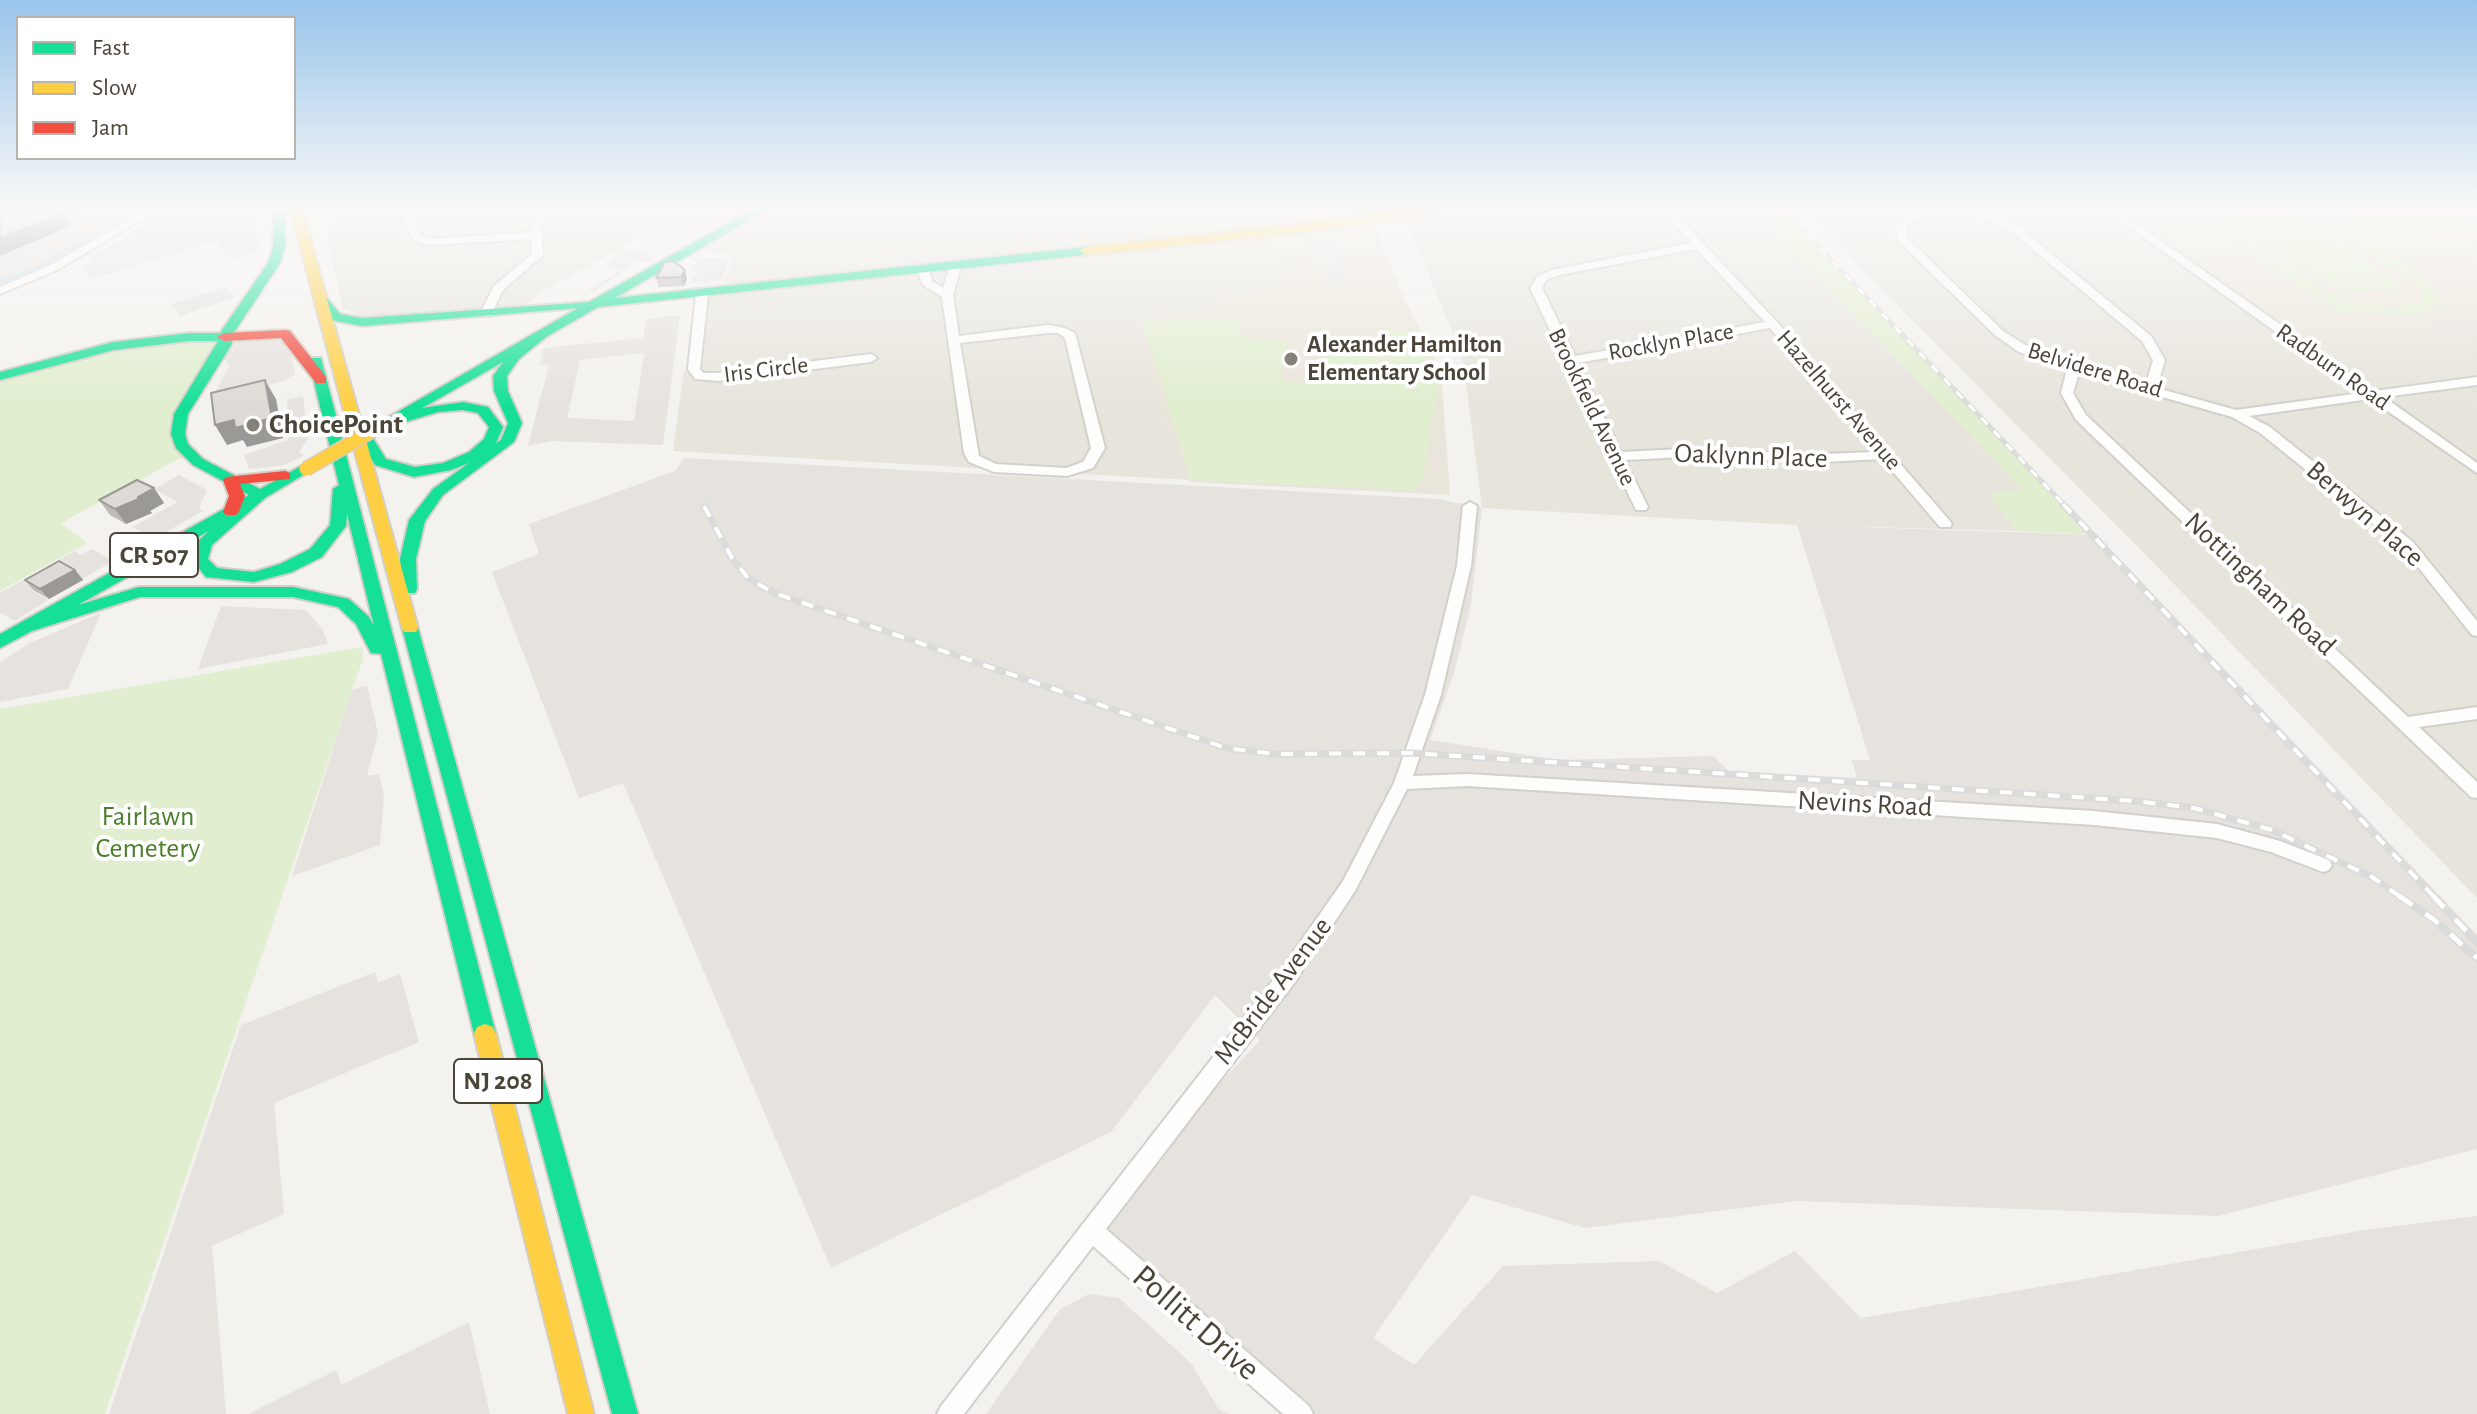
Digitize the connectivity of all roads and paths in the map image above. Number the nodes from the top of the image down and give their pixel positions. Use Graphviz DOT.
graph roads {
  1 [pos="35,275"];
  2 [pos="266,275"];
  3 [pos="296,275"];
  4 [pos="314,275"];
  5 [pos="514,275"];
  6 [pos="645,275"];
  7 [pos="870,275"];
  8 [pos="925,275"];
  9 [pos="953,275"];
  10 [pos="1549,275"];
  11 [pos="1727,275"];
  12 [pos="1939,275"];
  13 [pos="2070,275"];
  14 [pos="2202,275"];
  15 [pos="0,291"];
  16 [pos="702,294"];
  17 [pos="947,295"];
  18 [pos="321,300"];
  19 [pos="594,304"];
  20 [pos="486,314"];
  21 [pos="377,322"];
  22 [pos="1773,324"];
  23 [pos="547,330"];
  24 [pos="224,337"];
  25 [pos="954,340"];
  26 [pos="336,354"];
  27 [pos="871,358"];
  28 [pos="1569,361"];
  29 [pos="481,367"];
  30 [pos="2074,367"];
  31 [pos="0,376"];
  32 [pos="321,380"];
  33 [pos="2477,381"];
  34 [pos="2151,388"];
  35 [pos="2371,394"];
  36 [pos="351,413"];
  37 [pos="2236,414"];
  38 [pos="382,425"];
  39 [pos="335,435"];
  40 [pos="1886,455"];
  41 [pos="1616,456"];
  42 [pos="2477,469"];
  43 [pos="301,472"];
  44 [pos="231,480"];
  45 [pos="260,495"];
  46 [pos="1470,506"];
  47 [pos="1641,507"];
  48 [pos="231,512"];
  49 [pos="1945,524"];
  50 [pos="2474,624"];
  51 [pos="27,627"];
  52 [pos="0,642"];
  53 [pos="420,667"];
  54 [pos="2477,713"];
  55 [pos="2406,723"];
  56 [pos="414,748"];
  57 [pos="1402,783"];
  58 [pos="2477,792"];
  59 [pos="2323,865"];
  60 [pos="1091,1230"];
  61 [pos="581,1414"];
  62 [pos="625,1414"];
  63 [pos="949,1414"];
  64 [pos="1301,1414"];
  1 -- 15 [label="street"];
  2 -- 24 [label="main road"];
  3 -- 32 [label="main road, NJ 208"];
  4 -- 18 [label="main road, NJ 208"];
  5 -- 20 [label="street"];
  6 -- 19 [label="main road, CR 507"];
  7 -- 16 [label="main road"];
  8 -- 17 [label="street"];
  9 -- 17 [label="street"];
  10 -- 28 [label="street, Brookfield Avenue"];
  11 -- 22 [label="street, Hazelhurst Avenue"];
  12 -- 30 [label="street, Belvidere Road"];
  13 -- 34 [label="street"];
  14 -- 35 [label="street, Radburn Road"];
  16 -- 19 [label="main road"];
  16 -- 27 [label="street, Iris Circle"];
  17 -- 25 [label="street"];
  18 -- 21 [label="main road"];
  18 -- 26 [label="main road, NJ 208"];
  19 -- 20 [label="main road"];
  19 -- 23 [label="main road, CR 507"];
  20 -- 21 [label="main road"];
  20 -- 29 [label="main road"];
  21 -- 26 [label="main road"];
  22 -- 28 [label="street, Rocklyn Place"];
  22 -- 40 [label="street, Hazelhurst Avenue"];
  23 -- 29 [label="main road, CR 507"];
  23 -- 53 [label="main road"];
  24 -- 31 [label="main road"];
  24 -- 32 [label="main road"];
  24 -- 44 [label="main road"];
  25 -- 25 [label="street"];
  26 -- 36 [label="main road, NJ 208"];
  28 -- 41 [label="street, Brookfield Avenue"];
  29 -- 38 [label="main road, CR 507"];
  30 -- 34 [label="street, Belvidere Road"];
  30 -- 55 [label="street, Nottingham Road"];
  32 -- 39 [label="main road, NJ 208"];
  33 -- 35 [label="street, Belvidere Road"];
  34 -- 37 [label="street, Belvidere Road"];
  35 -- 37 [label="street, Belvidere Road"];
  35 -- 42 [label="street, Radburn Road"];
  36 -- 38 [label="main road"];
  36 -- 53 [label="main road, NJ 208"];
  37 -- 50 [label="street, Berwyn Place"];
  38 -- 43 [label="main road, CR 507, bridge"];
  39 -- 45 [label="main road"];
  39 -- 56 [label="main road, NJ 208"];
  40 -- 41 [label="street, Oaklynn Place"];
  40 -- 49 [label="street, Hazelhurst Avenue"];
  41 -- 47 [label="street, Brookfield Avenue"];
  43 -- 44 [label="main road"];
  43 -- 45 [label="main road, CR 507"];
  44 -- 45 [label="main road"];
  44 -- 48 [label="main road"];
  45 -- 48 [label="main road, CR 507"];
  46 -- 57 [label="street, McBride Avenue"];
  48 -- 51 [label="main road, CR 507"];
  51 -- 52 [label="main road, CR 507"];
  51 -- 56 [label="main road"];
  53 -- 62 [label="main road, NJ 208"];
  54 -- 55 [label="street"];
  55 -- 58 [label="street, Nottingham Road"];
  56 -- 61 [label="main road, NJ 208"];
  57 -- 59 [label="street, Nevins Road"];
  57 -- 60 [label="street, McBride Avenue"];
  60 -- 63 [label="street, McBride Avenue"];
  60 -- 64 [label="street, Pollitt Drive"];
}
